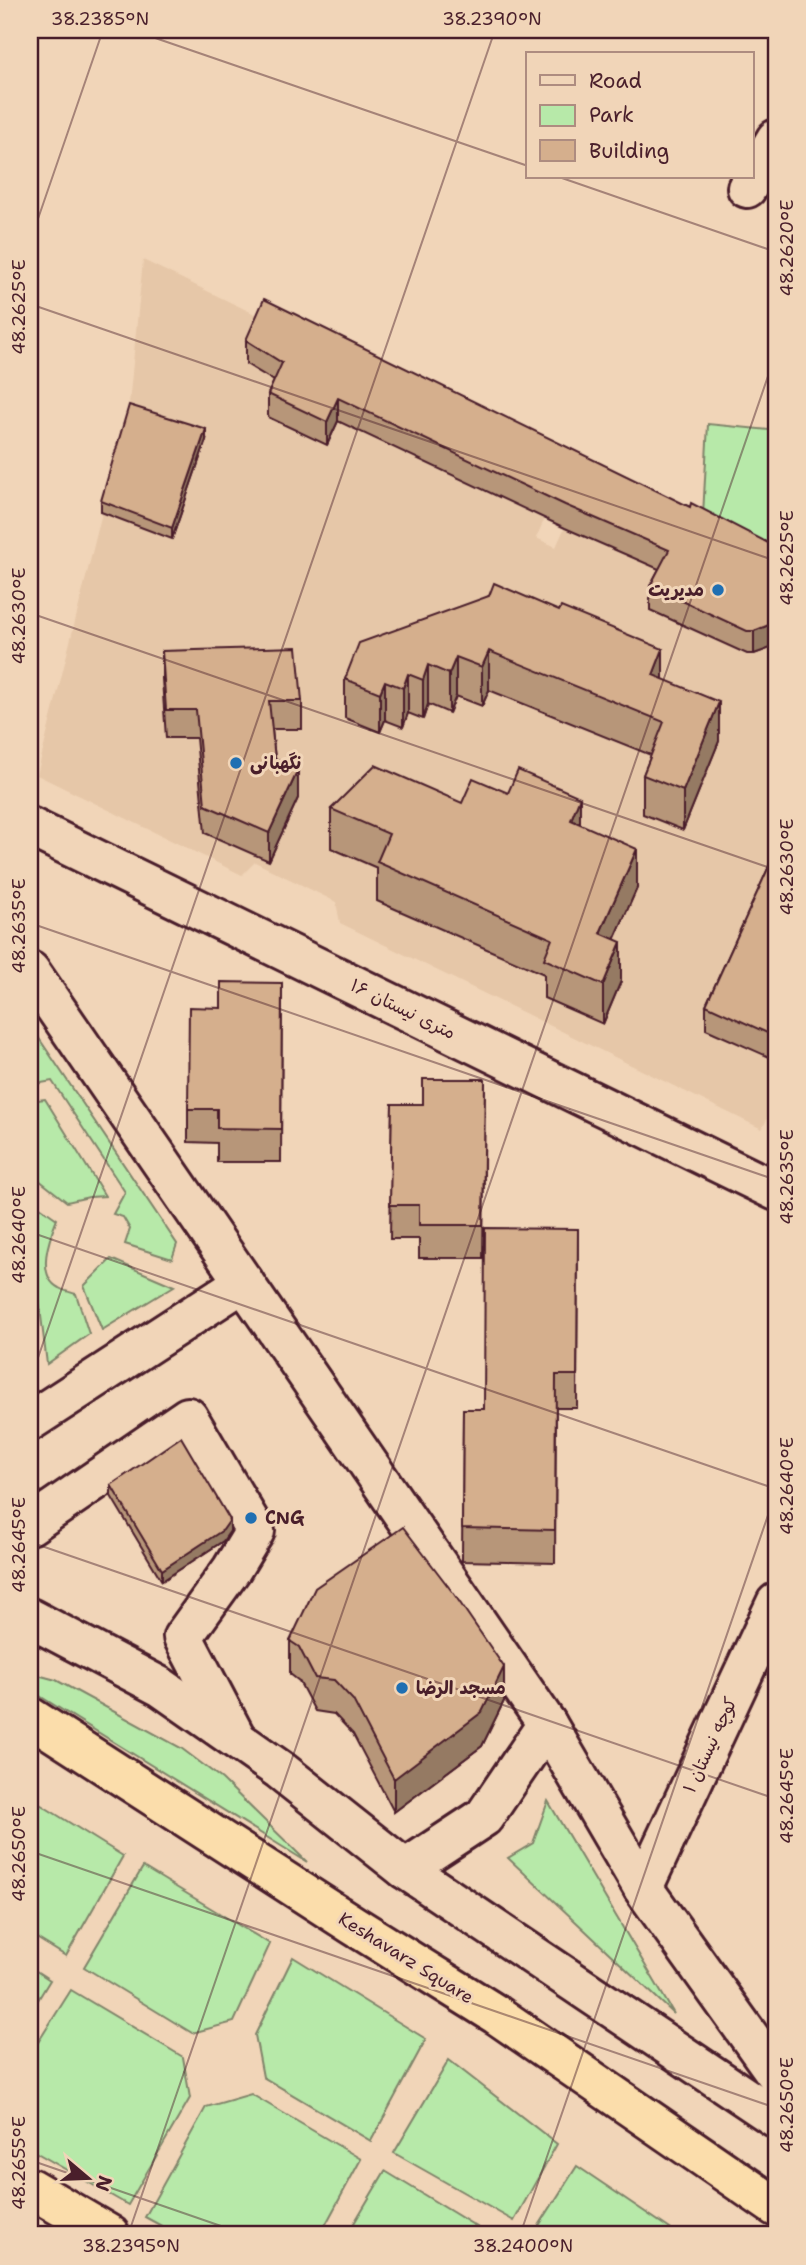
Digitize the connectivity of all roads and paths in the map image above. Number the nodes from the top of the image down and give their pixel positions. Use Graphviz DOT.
graph roads {
  1 [pos="776,139"];
  2 [pos="754,176"];
  3 [pos="753,178"];
  4 [pos="747,188"];
  5 [pos="30,827"];
  6 [pos="30,971"];
  7 [pos="776,1191"];
  8 [pos="244,1282"];
  9 [pos="30,1421"];
  10 [pos="30,1525"];
  11 [pos="776,1603"];
  12 [pos="30,1618"];
  13 [pos="30,1717"];
  14 [pos="547,1724"];
  15 [pos="238,1741"];
  16 [pos="405,1869"];
  17 [pos="643,1888"];
  18 [pos="776,2074"];
  19 [pos="776,2119"];
  20 [pos="30,2188"];
  21 [pos="776,2207"];
  22 [pos="110,2235"];
  1 -- 2 [label="street"];
  3 -- 4 [label="street"];
  5 -- 7 [label="street, ۱۶ متری نیستان"];
  6 -- 8 [label="street"];
  8 -- 9 [label="street"];
  8 -- 14 [label="street"];
  10 -- 15 [label="street"];
  11 -- 17 [label="street, کوچه نیستان ۱"];
  12 -- 15 [label="street"];
  13 -- 21 [label="highway, Keshavarz Square"];
  14 -- 16 [label="street"];
  14 -- 17 [label="street"];
  15 -- 16 [label="street"];
  16 -- 19 [label="street"];
  17 -- 18 [label="street"];
  20 -- 22 [label="highway"];
}
